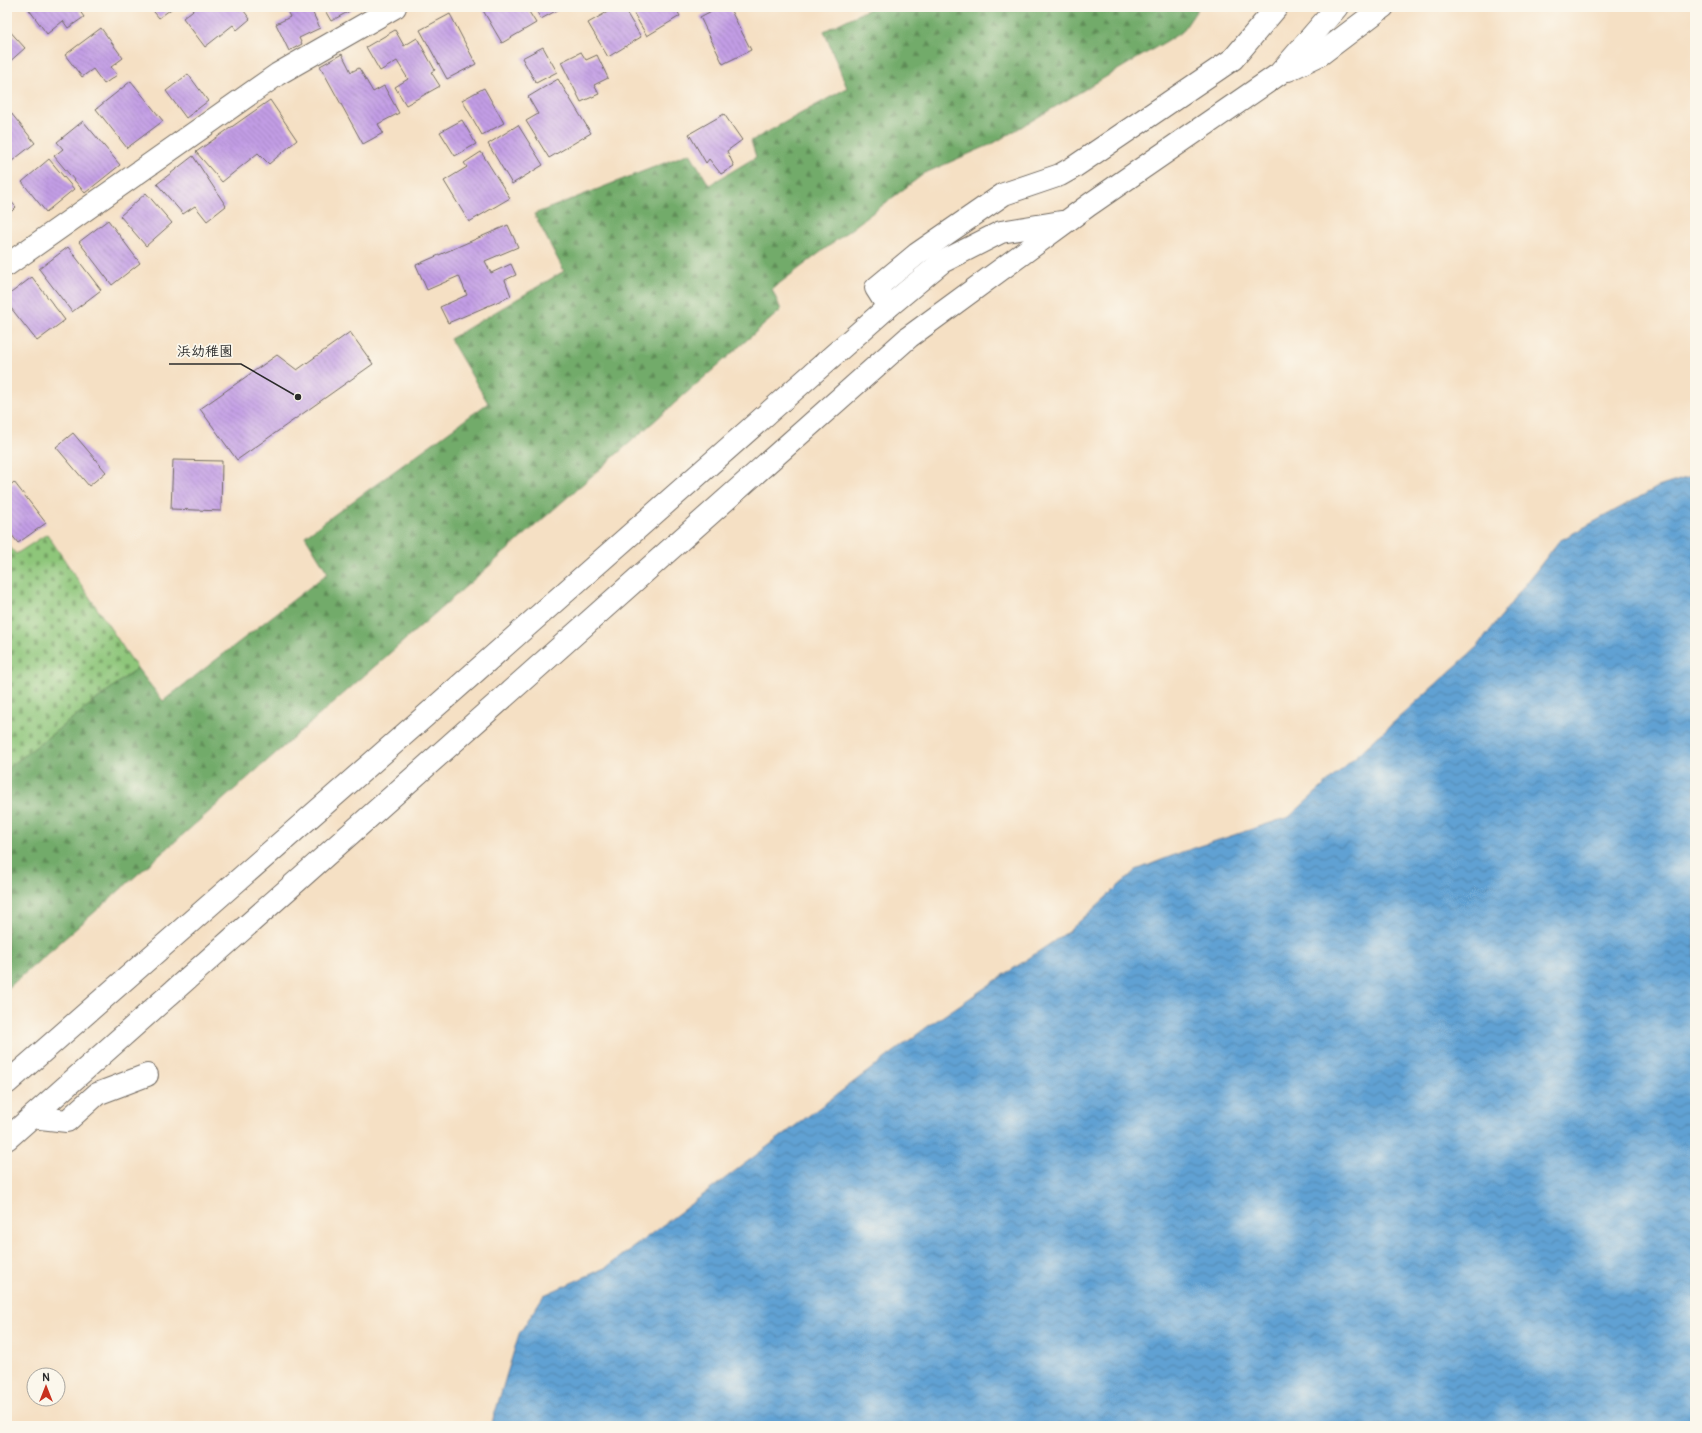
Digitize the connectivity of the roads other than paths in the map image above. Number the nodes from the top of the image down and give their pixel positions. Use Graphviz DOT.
graph roads {
  1 [pos="394,7"];
  2 [pos="1277,7"];
  3 [pos="1337,7"];
  4 [pos="1383,7"];
  5 [pos="1279,74"];
  6 [pos="1066,221"];
  7 [pos="7,265"];
  8 [pos="888,307"];
  9 [pos="147,1075"];
  10 [pos="7,1083"];
  11 [pos="32,1117"];
  12 [pos="7,1139"];
  1 -- 7 [label="street"];
  2 -- 8 [label="street"];
  3 -- 5 [label="street"];
  4 -- 5 [label="street"];
  5 -- 6 [label="street"];
  6 -- 8 [label="street"];
  6 -- 11 [label="street"];
  8 -- 10 [label="street"];
  9 -- 11 [label="street"];
  11 -- 12 [label="street"];
}
